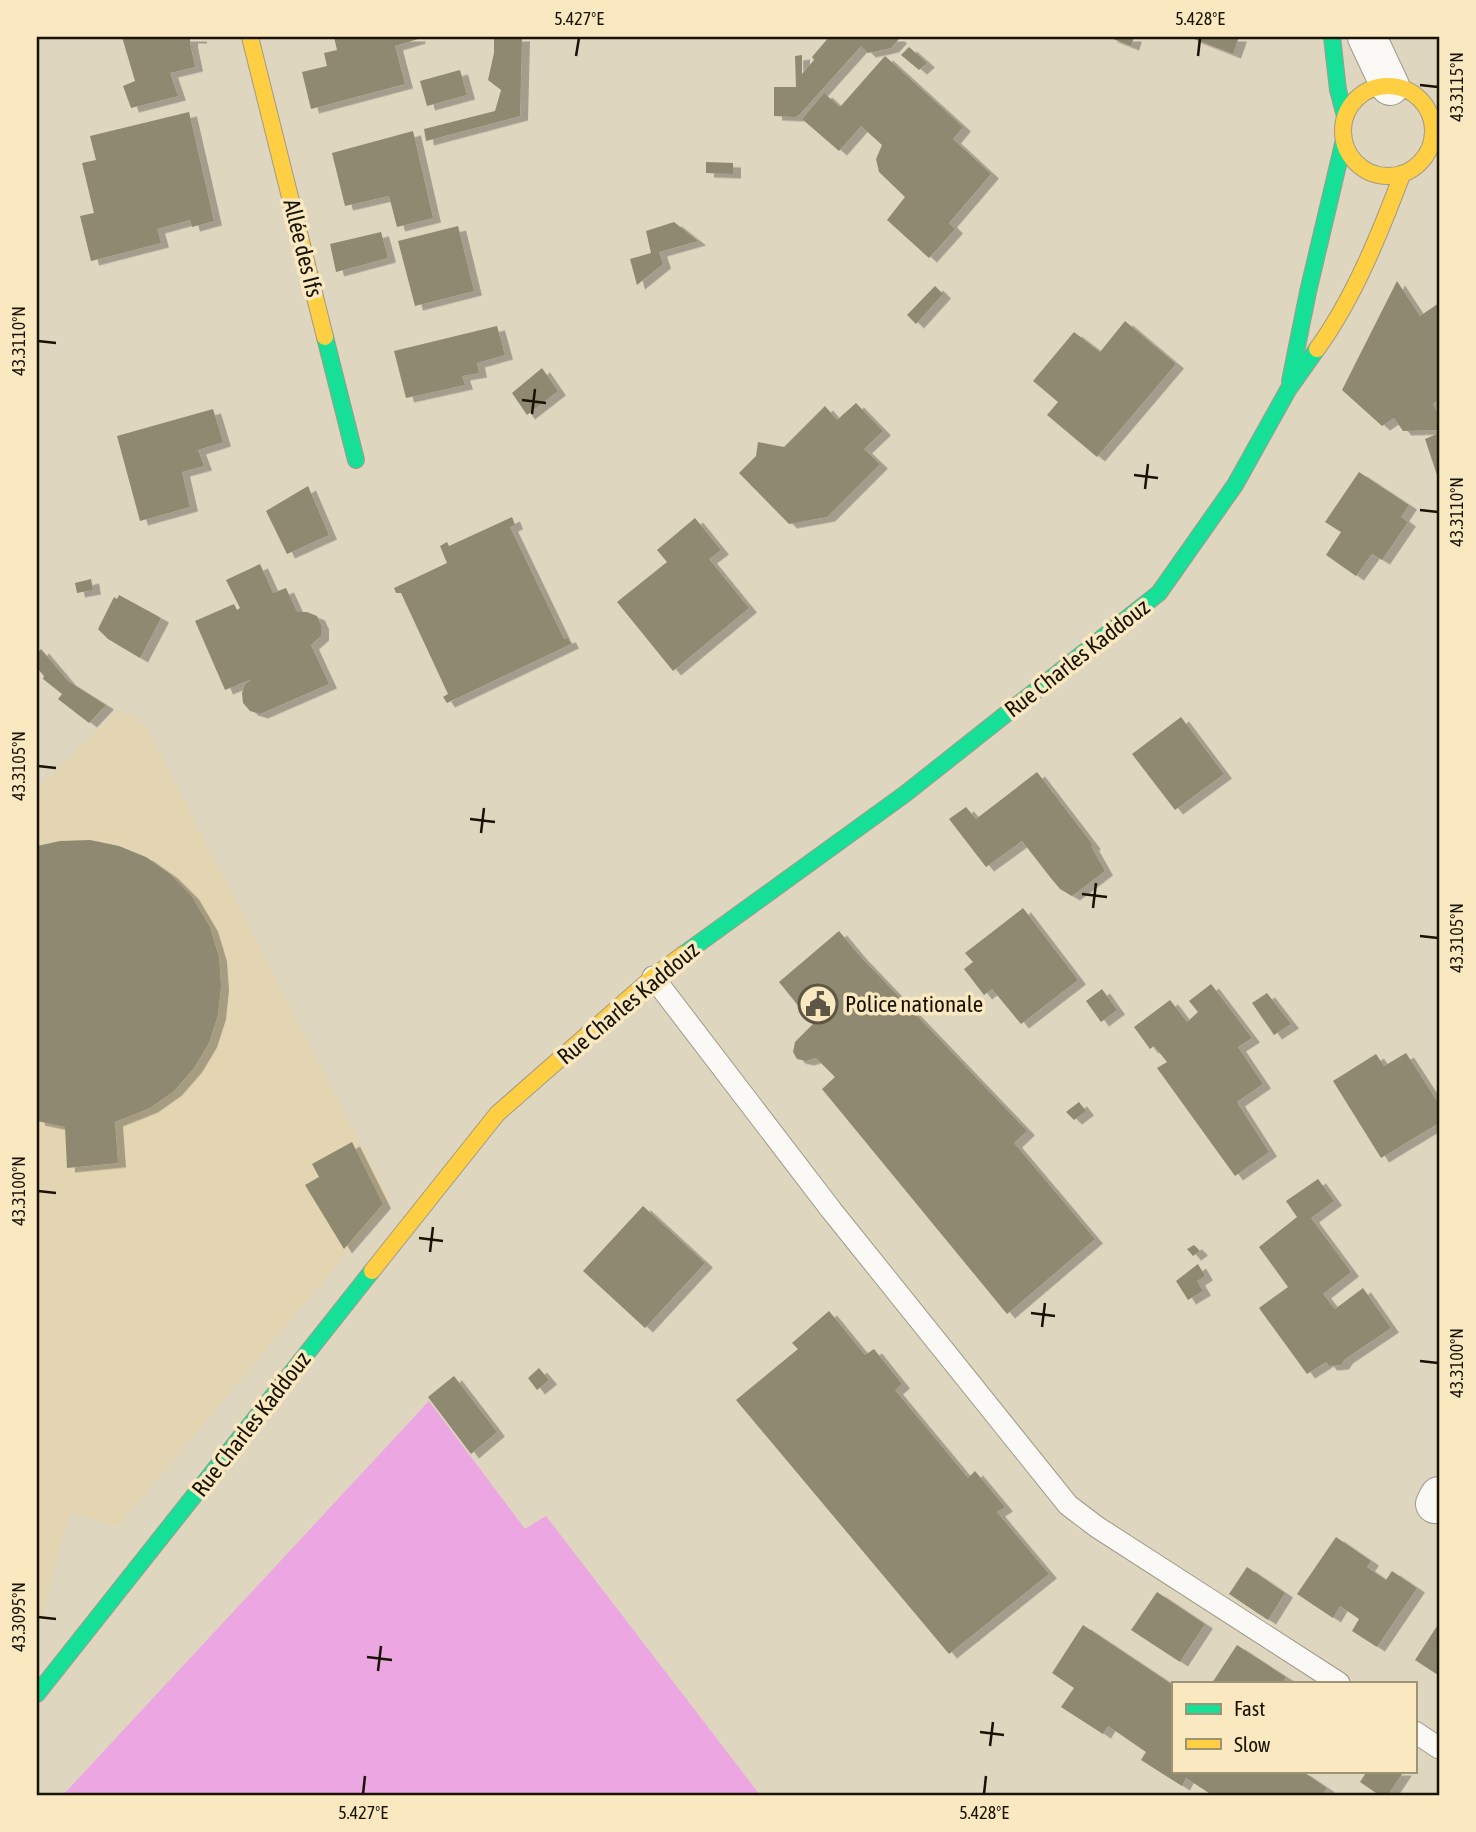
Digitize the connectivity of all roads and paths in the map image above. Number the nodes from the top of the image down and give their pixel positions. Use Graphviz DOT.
graph roads {
  1 [pos="250,37"];
  2 [pos="1332,37"];
  3 [pos="1367,37"];
  4 [pos="1404,92"];
  5 [pos="1439,99"];
  6 [pos="1345,116"];
  7 [pos="1343,144"];
  8 [pos="1431,156"];
  9 [pos="1402,174"];
  10 [pos="1288,390"];
  11 [pos="356,460"];
  12 [pos="653,977"];
  13 [pos="1337,1682"];
  14 [pos="37,1694"];
  15 [pos="1416,1733"];
  16 [pos="1439,1748"];
  1 -- 11 [label="street, Allée des Ifs"];
  2 -- 6 [label="street"];
  3 -- 4 [label="street"];
  4 -- 5 [label="street"];
  4 -- 6 [label="street"];
  4 -- 8 [label="street"];
  6 -- 7 [label="street"];
  7 -- 9 [label="street"];
  7 -- 10 [label="street, Rue Charles Kaddouz"];
  8 -- 9 [label="street"];
  9 -- 10 [label="street, Rue Charles Kaddouz"];
  10 -- 12 [label="street, Rue Charles Kaddouz"];
  12 -- 13 [label="lane"];
  12 -- 14 [label="street, Rue Charles Kaddouz"];
  15 -- 16 [label="lane"];
}
